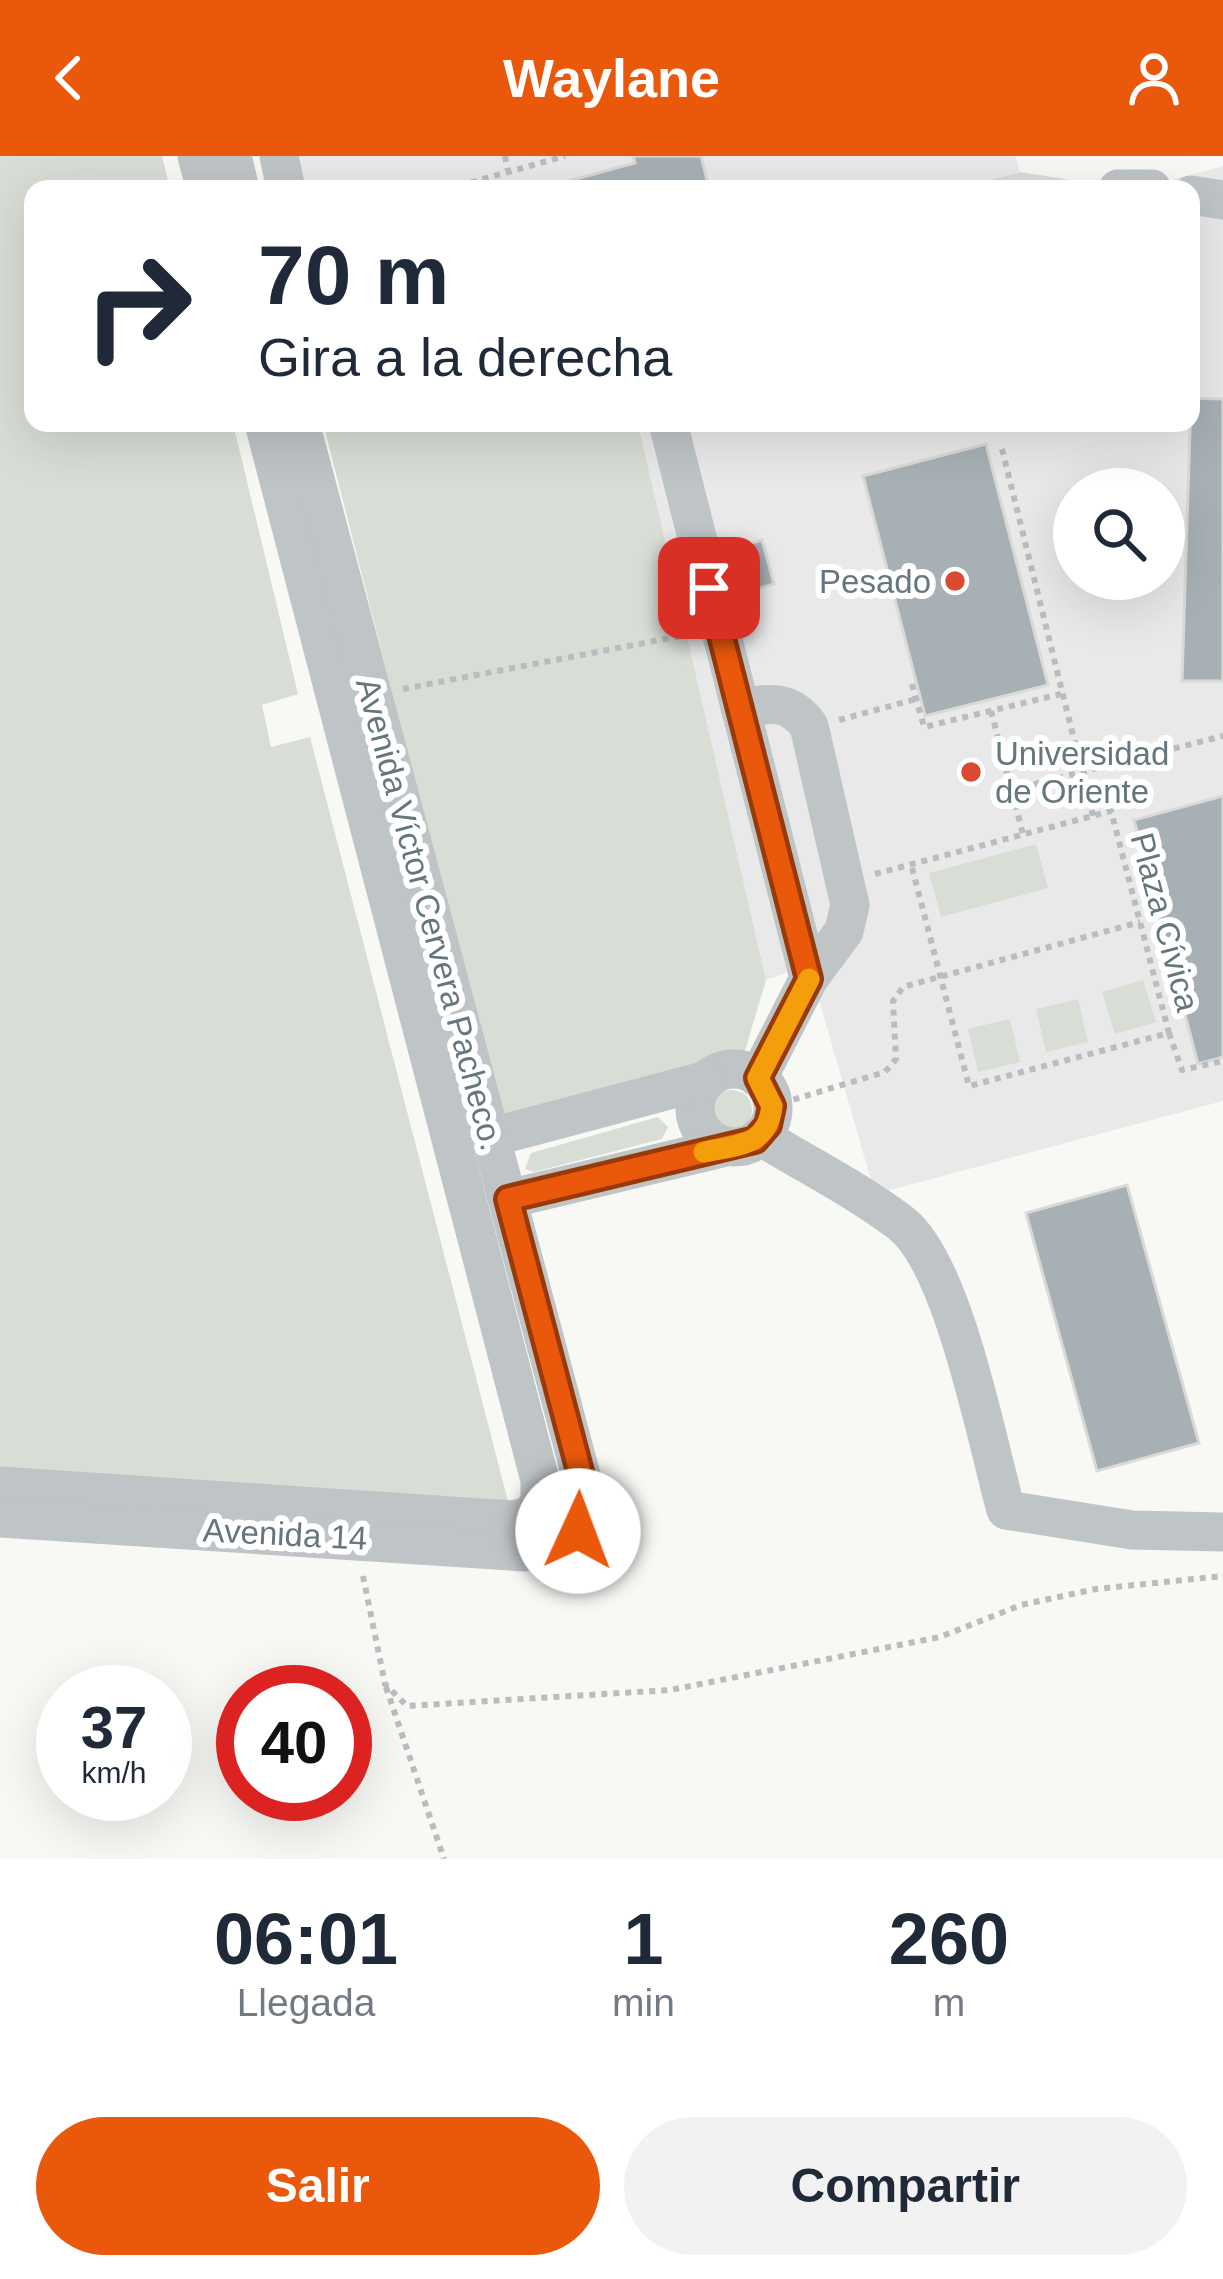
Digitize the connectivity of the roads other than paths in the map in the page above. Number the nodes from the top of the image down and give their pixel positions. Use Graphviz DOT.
graph roads {
  1 [pos="670,432"];
  2 [pos="285,436"];
  3 [pos="740,708"];
  4 [pos="809,979"];
  5 [pos="707,1080"];
  6 [pos="755,1116"];
  7 [pos="491,1137"];
  8 [pos="508,1199"];
  9 [pos="0,1486"];
  10 [pos="540,1502"];
  11 [pos="0,1518"];
  12 [pos="575,1527"];
  13 [pos="1223,1532"];
  1 -- 3 [label="street"];
  2 -- 7 [label="street, Avenida Víctor Cervera Pacheco."];
  2 -- 10 [label="street, Avenida Víctor Cervera Pacheco."];
  3 -- 4 [label="street"];
  3 -- 4 [label="street"];
  4 -- 6 [label="street"];
  5 -- 6 [label="street"];
  5 -- 6 [label="street"];
  5 -- 7 [label="street"];
  6 -- 8 [label="street"];
  6 -- 13 [label="street"];
  7 -- 8 [label="street, Avenida Víctor Cervera Pacheco."];
  8 -- 12 [label="street, Avenida Víctor Cervera Pacheco."];
  9 -- 10 [label="street, Avenida 14"];
  10 -- 12 [label="street"];
  11 -- 12 [label="street, Avenida 14"];
}
